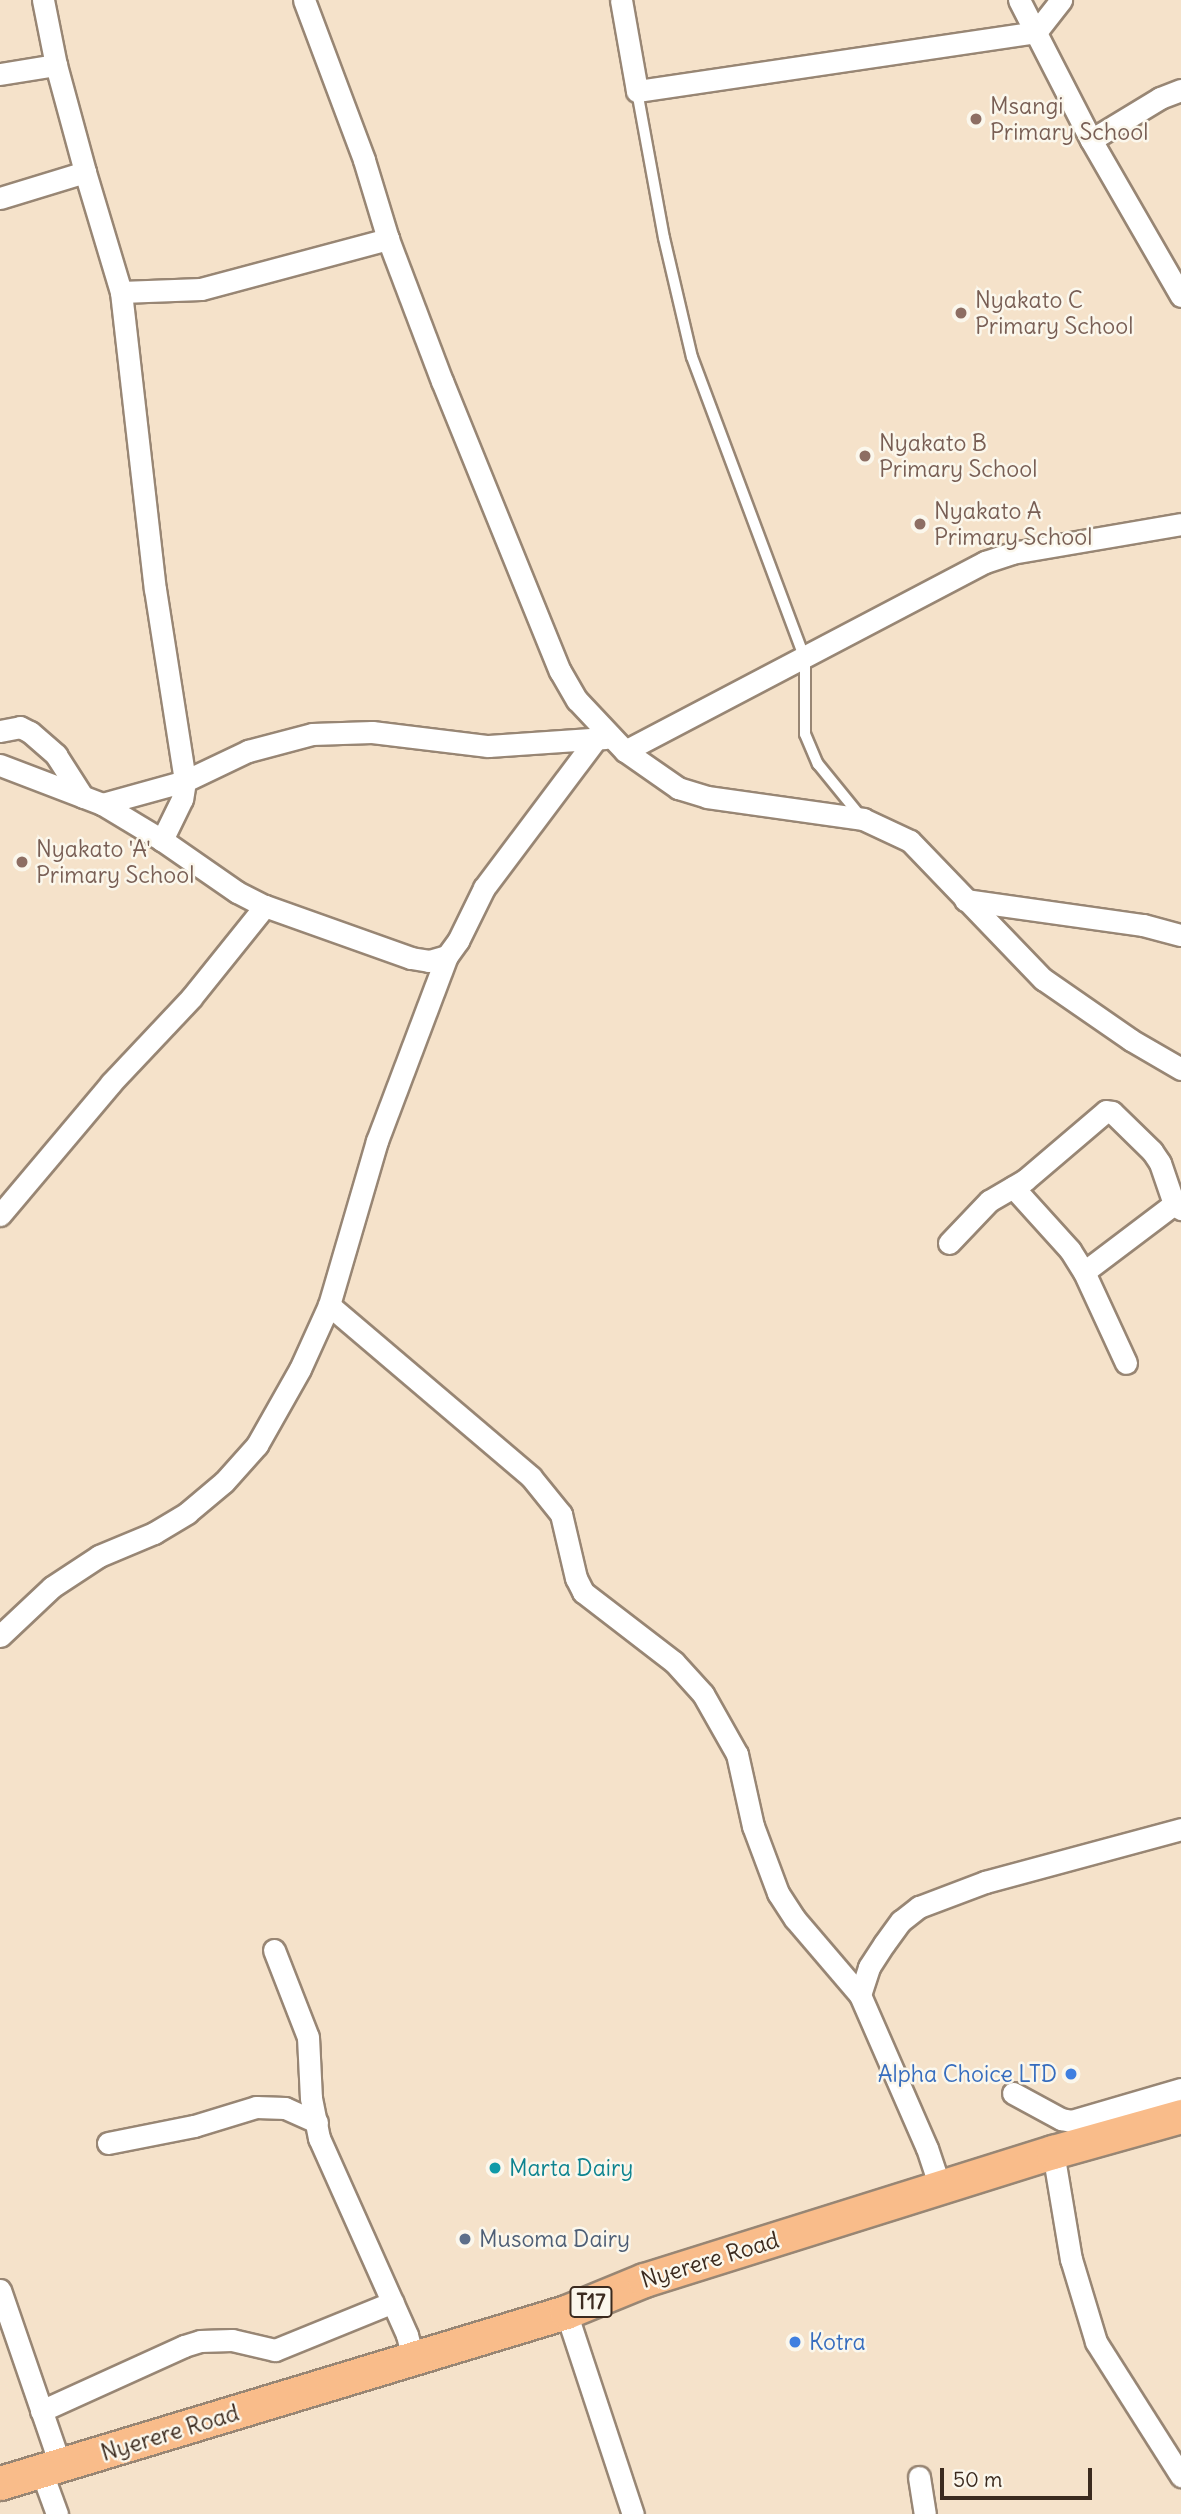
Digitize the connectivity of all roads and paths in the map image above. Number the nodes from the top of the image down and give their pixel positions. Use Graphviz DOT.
graph roads {
  1 [pos="43,0"];
  2 [pos="304,0"];
  3 [pos="621,0"];
  4 [pos="1019,0"];
  5 [pos="1060,0"];
  6 [pos="1036,33"];
  7 [pos="56,65"];
  8 [pos="0,74"];
  9 [pos="1181,90"];
  10 [pos="637,91"];
  11 [pos="1091,140"];
  12 [pos="85,172"];
  13 [pos="0,198"];
  14 [pos="388,239"];
  15 [pos="121,292"];
  16 [pos="1181,296"];
  17 [pos="1181,524"];
  18 [pos="805,659"];
  19 [pos="0,731"];
  20 [pos="611,743"];
  21 [pos="0,765"];
  22 [pos="185,781"];
  23 [pos="92,801"];
  24 [pos="863,820"];
  25 [pos="162,840"];
  26 [pos="965,900"];
  27 [pos="265,906"];
  28 [pos="1181,935"];
  29 [pos="447,956"];
  30 [pos="1181,1069"];
  31 [pos="1013,1187"];
  32 [pos="1178,1207"];
  33 [pos="0,1215"];
  34 [pos="949,1242"];
  35 [pos="1084,1272"];
  36 [pos="329,1305"];
  37 [pos="1126,1363"];
  38 [pos="0,1636"];
  39 [pos="1181,1829"];
  40 [pos="274,1950"];
  41 [pos="860,1995"];
  42 [pos="1181,2090"];
  43 [pos="1013,2093"];
  44 [pos="1181,2116"];
  45 [pos="317,2122"];
  46 [pos="108,2143"];
  47 [pos="1053,2152"];
  48 [pos="940,2187"];
  49 [pos="0,2290"];
  50 [pos="393,2302"];
  51 [pos="566,2312"];
  52 [pos="413,2357"];
  53 [pos="41,2411"];
  54 [pos="52,2470"];
  55 [pos="1181,2476"];
  56 [pos="919,2477"];
  57 [pos="0,2483"];
  58 [pos="57,2514"];
  59 [pos="633,2514"];
  60 [pos="925,2514"];
  1 -- 7 [label="street"];
  2 -- 14 [label="street"];
  3 -- 10 [label="street"];
  4 -- 6 [label="street"];
  5 -- 6 [label="street"];
  6 -- 10 [label="street"];
  6 -- 11 [label="street"];
  7 -- 8 [label="street"];
  7 -- 12 [label="street"];
  9 -- 11 [label="street"];
  10 -- 18 [label="lane"];
  11 -- 16 [label="street"];
  12 -- 13 [label="street"];
  12 -- 15 [label="street"];
  14 -- 15 [label="street"];
  14 -- 20 [label="street"];
  15 -- 22 [label="street"];
  17 -- 18 [label="street"];
  18 -- 20 [label="street"];
  18 -- 24 [label="lane"];
  19 -- 23 [label="street"];
  20 -- 22 [label="street"];
  20 -- 24 [label="street"];
  20 -- 29 [label="street"];
  21 -- 23 [label="street"];
  22 -- 23 [label="street"];
  22 -- 25 [label="street"];
  23 -- 25 [label="street"];
  24 -- 26 [label="street"];
  25 -- 27 [label="street"];
  26 -- 28 [label="street"];
  26 -- 30 [label="street"];
  27 -- 29 [label="street"];
  27 -- 33 [label="street"];
  29 -- 36 [label="street"];
  31 -- 32 [label="street"];
  31 -- 34 [label="street"];
  31 -- 35 [label="street"];
  32 -- 35 [label="street"];
  35 -- 37 [label="street"];
  36 -- 38 [label="street"];
  36 -- 41 [label="street"];
  39 -- 41 [label="street"];
  40 -- 45 [label="street"];
  41 -- 48 [label="street"];
  42 -- 43 [label="street"];
  44 -- 47 [label="main road, Nyerere Road / T17"];
  45 -- 46 [label="street"];
  45 -- 50 [label="street"];
  47 -- 48 [label="main road, Nyerere Road / T17"];
  47 -- 55 [label="street"];
  48 -- 51 [label="main road, Nyerere Road / T17"];
  49 -- 53 [label="street"];
  50 -- 52 [label="street"];
  50 -- 53 [label="street"];
  51 -- 52 [label="main road, Nyerere Road / T17"];
  51 -- 59 [label="street"];
  52 -- 54 [label="main road, Nyerere Road / T17"];
  53 -- 54 [label="street"];
  54 -- 57 [label="main road, Nyerere Road / T17"];
  54 -- 58 [label="street"];
  56 -- 60 [label="street"];
}
